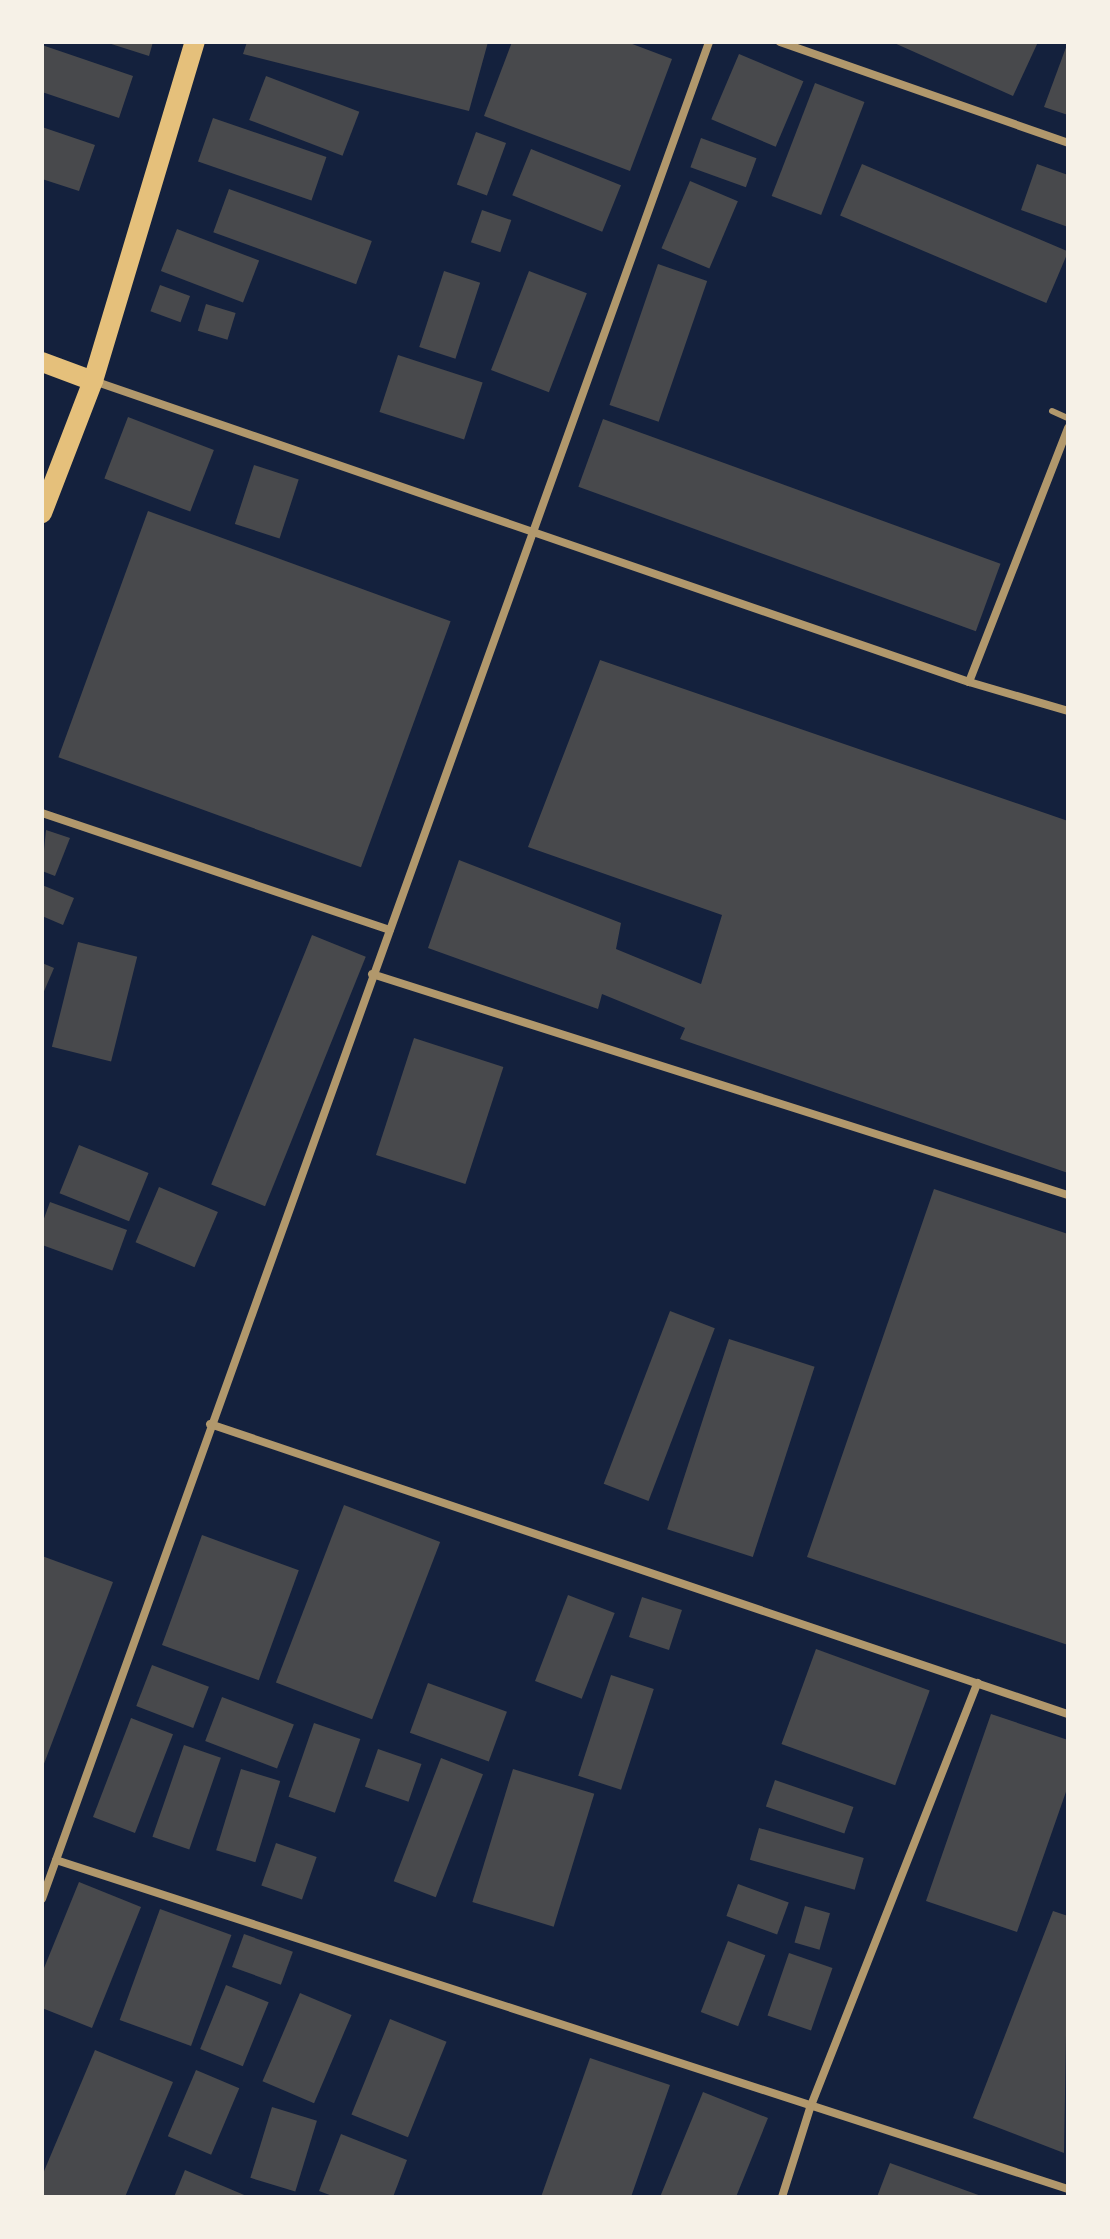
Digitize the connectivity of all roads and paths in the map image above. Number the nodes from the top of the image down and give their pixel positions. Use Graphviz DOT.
graph roads {
  1 [pos="195,42"];
  2 [pos="709,42"];
  3 [pos="780,42"];
  4 [pos="1068,143"];
  5 [pos="42,362"];
  6 [pos="93,381"];
  7 [pos="1052,411"];
  8 [pos="1068,418"];
  9 [pos="1068,428"];
  10 [pos="42,513"];
  11 [pos="536,531"];
  12 [pos="969,682"];
  13 [pos="1068,711"];
  14 [pos="42,813"];
  15 [pos="390,930"];
  16 [pos="372,974"];
  17 [pos="1068,1195"];
  18 [pos="210,1424"];
  19 [pos="977,1683"];
  20 [pos="1068,1714"];
  21 [pos="56,1860"];
  22 [pos="42,1899"];
  23 [pos="810,2108"];
  24 [pos="1068,2189"];
  25 [pos="782,2197"];
  1 -- 6 [label="main road"];
  2 -- 11 [label="street"];
  3 -- 4 [label="street"];
  5 -- 6 [label="main road"];
  6 -- 10 [label="main road"];
  6 -- 11 [label="street"];
  7 -- 8 [label="lane"];
  9 -- 12 [label="street"];
  11 -- 12 [label="street"];
  11 -- 15 [label="street"];
  12 -- 13 [label="street"];
  14 -- 15 [label="street"];
  15 -- 16 [label="street"];
  16 -- 17 [label="street"];
  16 -- 18 [label="street"];
  18 -- 19 [label="street"];
  18 -- 21 [label="street"];
  19 -- 20 [label="street"];
  19 -- 23 [label="street"];
  21 -- 22 [label="street"];
  21 -- 23 [label="street"];
  23 -- 24 [label="street"];
  23 -- 25 [label="street"];
}
